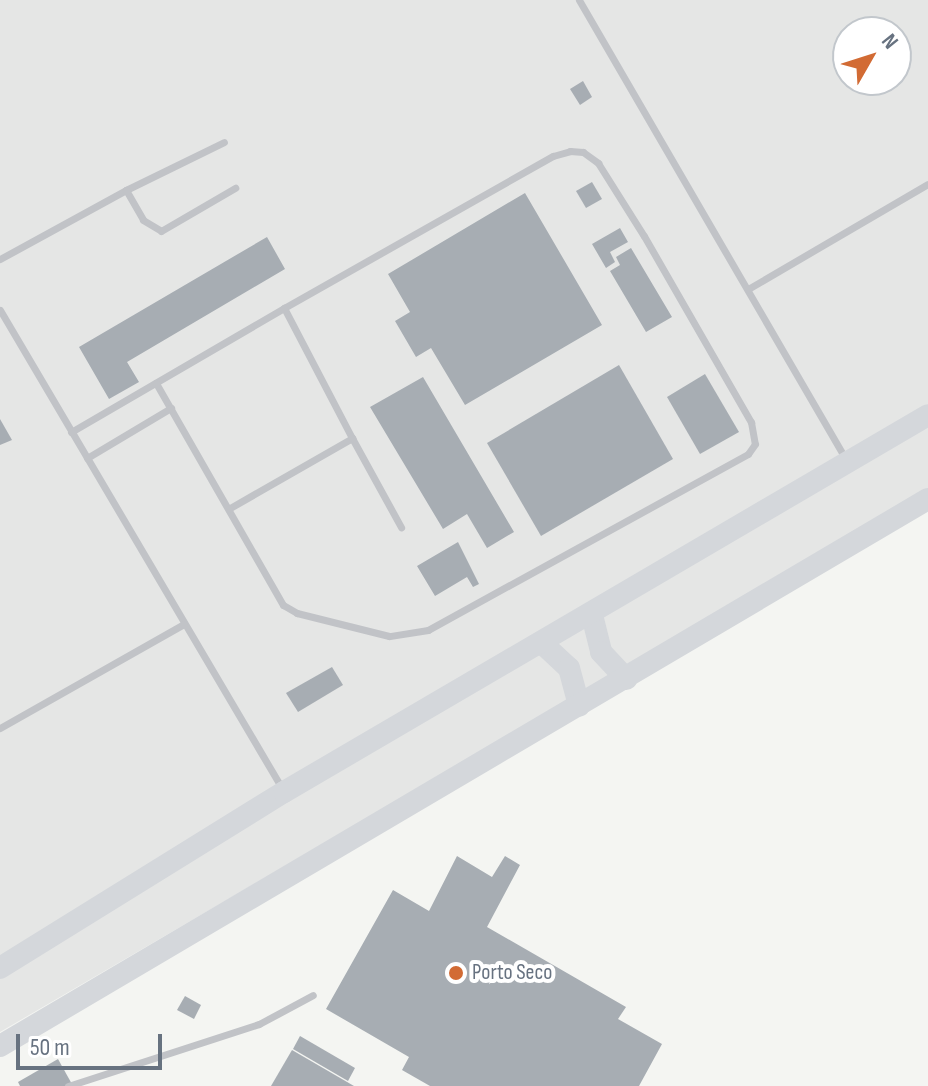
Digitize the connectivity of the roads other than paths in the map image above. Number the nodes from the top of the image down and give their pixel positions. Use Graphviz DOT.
graph roads {
  1 [pos="579,0"];
  2 [pos="224,142"];
  3 [pos="928,184"];
  4 [pos="235,188"];
  5 [pos="126,190"];
  6 [pos="0,259"];
  7 [pos="748,289"];
  8 [pos="284,308"];
  9 [pos="0,310"];
  10 [pos="156,383"];
  11 [pos="171,408"];
  12 [pos="928,415"];
  13 [pos="71,432"];
  14 [pos="352,438"];
  15 [pos="87,458"];
  16 [pos="848,462"];
  17 [pos="928,499"];
  18 [pos="230,508"];
  19 [pos="401,527"];
  20 [pos="592,615"];
  21 [pos="184,624"];
  22 [pos="543,644"];
  23 [pos="626,679"];
  24 [pos="579,706"];
  25 [pos="0,728"];
  26 [pos="284,792"];
  27 [pos="0,968"];
  28 [pos="313,995"];
  29 [pos="0,1046"];
  30 [pos="68,1086"];
  1 -- 7 [label="lane"];
  2 -- 5 [label="lane"];
  3 -- 7 [label="lane"];
  4 -- 5 [label="lane"];
  5 -- 6 [label="lane"];
  7 -- 16 [label="lane"];
  8 -- 10 [label="lane"];
  8 -- 14 [label="lane"];
  8 -- 18 [label="lane"];
  9 -- 13 [label="lane"];
  10 -- 11 [label="lane"];
  10 -- 13 [label="lane"];
  11 -- 15 [label="lane"];
  11 -- 18 [label="lane"];
  12 -- 16 [label="main road"];
  13 -- 15 [label="lane"];
  14 -- 18 [label="lane"];
  14 -- 19 [label="lane"];
  15 -- 21 [label="lane"];
  16 -- 20 [label="main road"];
  17 -- 23 [label="main road"];
  20 -- 22 [label="main road"];
  20 -- 23 [label="main road"];
  21 -- 25 [label="lane"];
  21 -- 26 [label="lane"];
  22 -- 24 [label="main road"];
  22 -- 26 [label="main road"];
  23 -- 24 [label="main road"];
  24 -- 29 [label="main road"];
  26 -- 27 [label="main road"];
  28 -- 30 [label="lane"];
}
